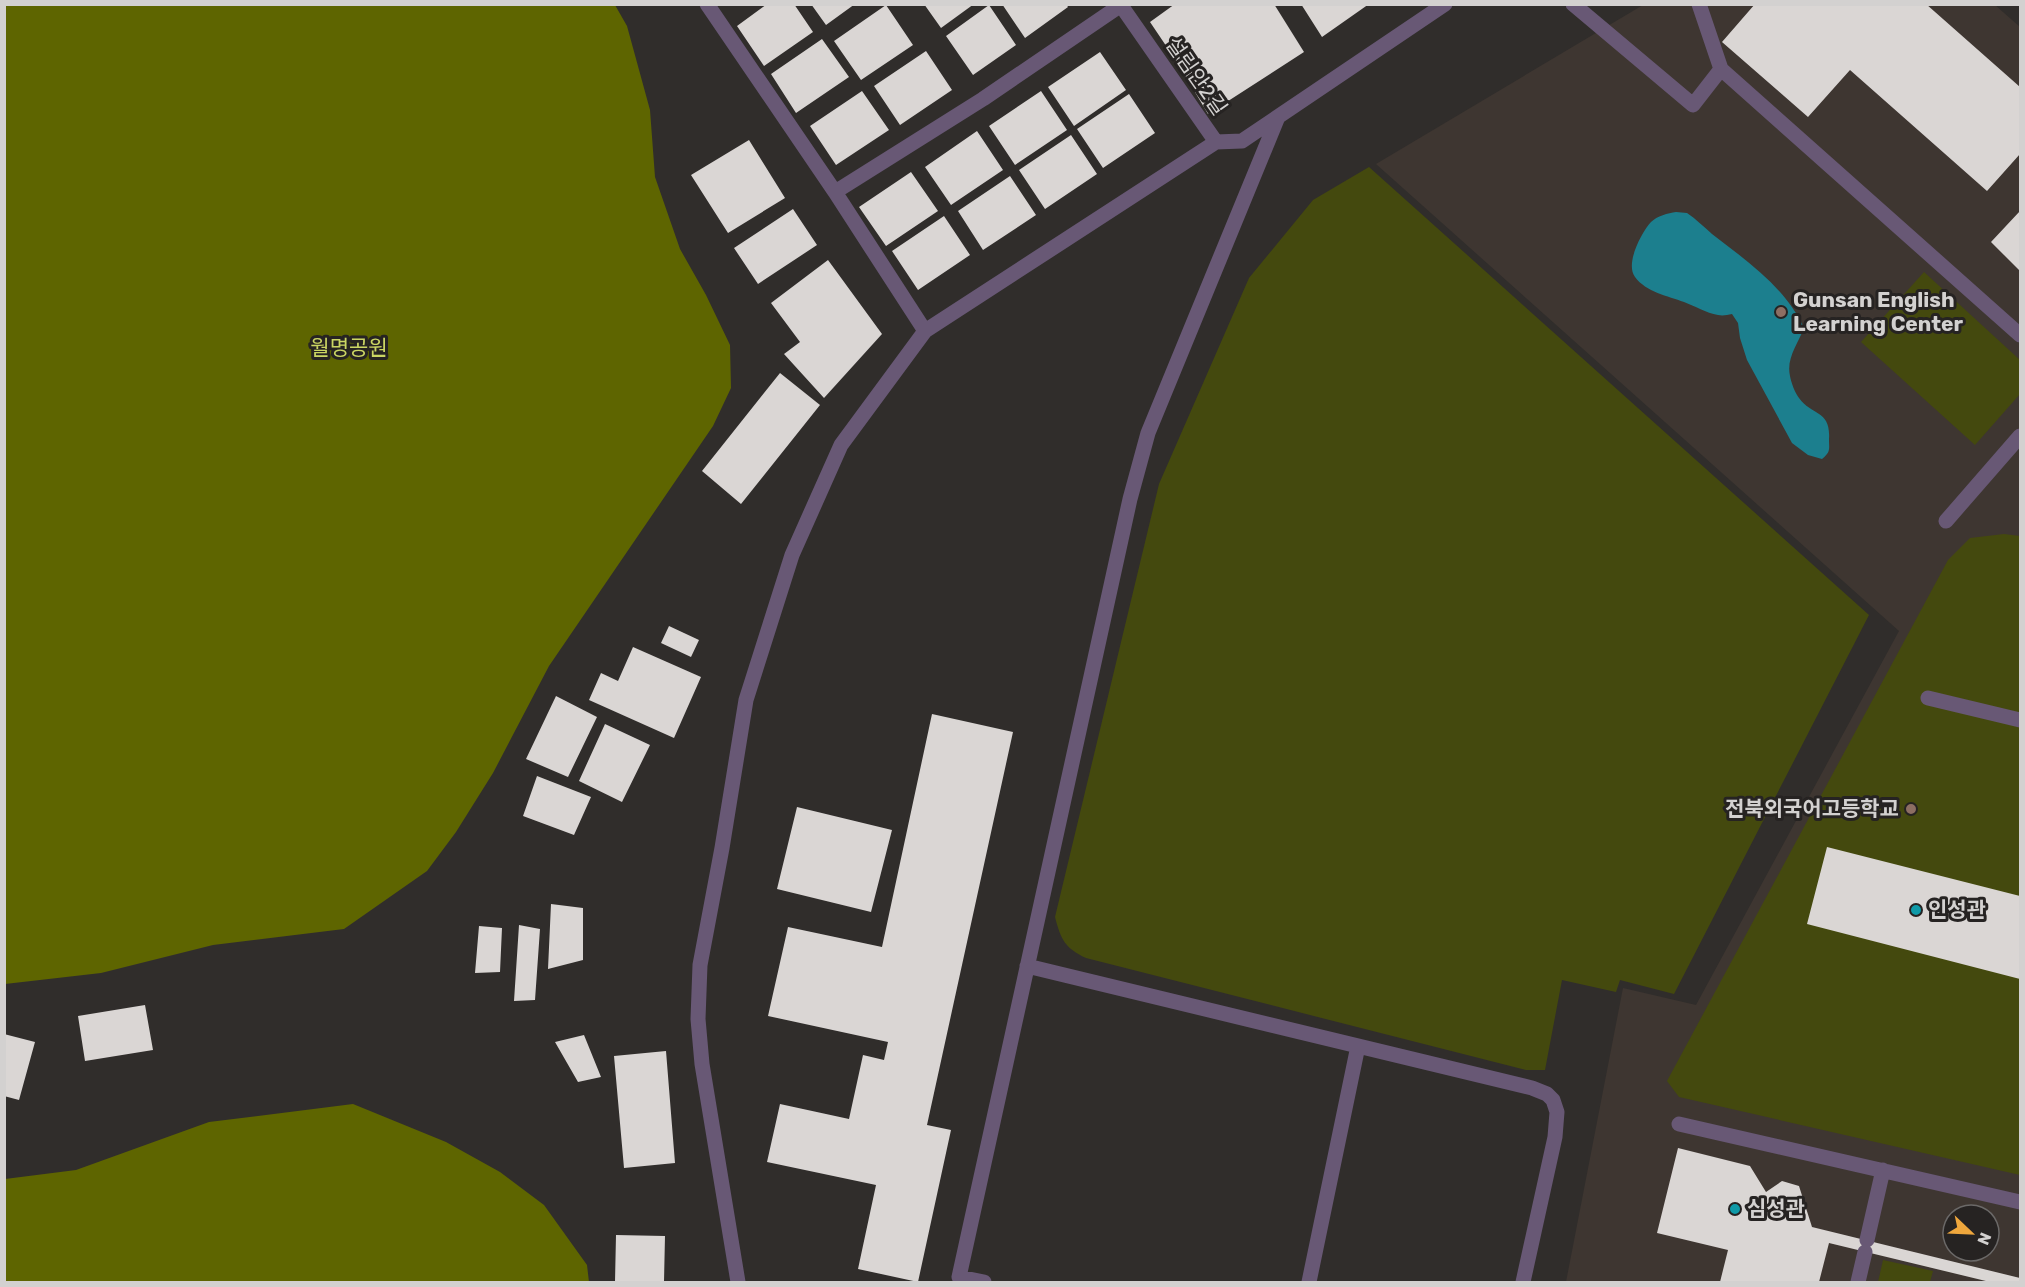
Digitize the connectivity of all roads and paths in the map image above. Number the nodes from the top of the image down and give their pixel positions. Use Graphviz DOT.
graph roads {
  1 [pos="1445,4"];
  2 [pos="1573,4"];
  3 [pos="1699,4"];
  4 [pos="709,5"];
  5 [pos="1121,5"];
  6 [pos="1721,69"];
  7 [pos="1278,117"];
  8 [pos="1216,142"];
  9 [pos="835,192"];
  10 [pos="925,331"];
  11 [pos="2020,335"];
  12 [pos="2020,436"];
  13 [pos="1946,521"];
  14 [pos="1928,698"];
  15 [pos="2020,720"];
  16 [pos="1027,966"];
  17 [pos="1358,1046"];
  18 [pos="1679,1124"];
  19 [pos="1883,1170"];
  20 [pos="2020,1202"];
  21 [pos="738,1282"];
  22 [pos="984,1282"];
  23 [pos="1309,1282"];
  24 [pos="1523,1282"];
  25 [pos="1858,1282"];
  1 -- 7 [label="street"];
  2 -- 6 [label="street"];
  3 -- 6 [label="street"];
  4 -- 9 [label="street"];
  5 -- 8 [label="street, 설림안2길"];
  5 -- 9 [label="street"];
  6 -- 11 [label="street"];
  7 -- 8 [label="street"];
  7 -- 16 [label="street"];
  8 -- 10 [label="street"];
  9 -- 10 [label="street"];
  10 -- 21 [label="street"];
  12 -- 13 [label="street"];
  14 -- 15 [label="street"];
  16 -- 17 [label="street"];
  16 -- 22 [label="street"];
  17 -- 23 [label="street"];
  17 -- 24 [label="street"];
  18 -- 19 [label="street"];
  19 -- 20 [label="street"];
  19 -- 25 [label="street"];
}
